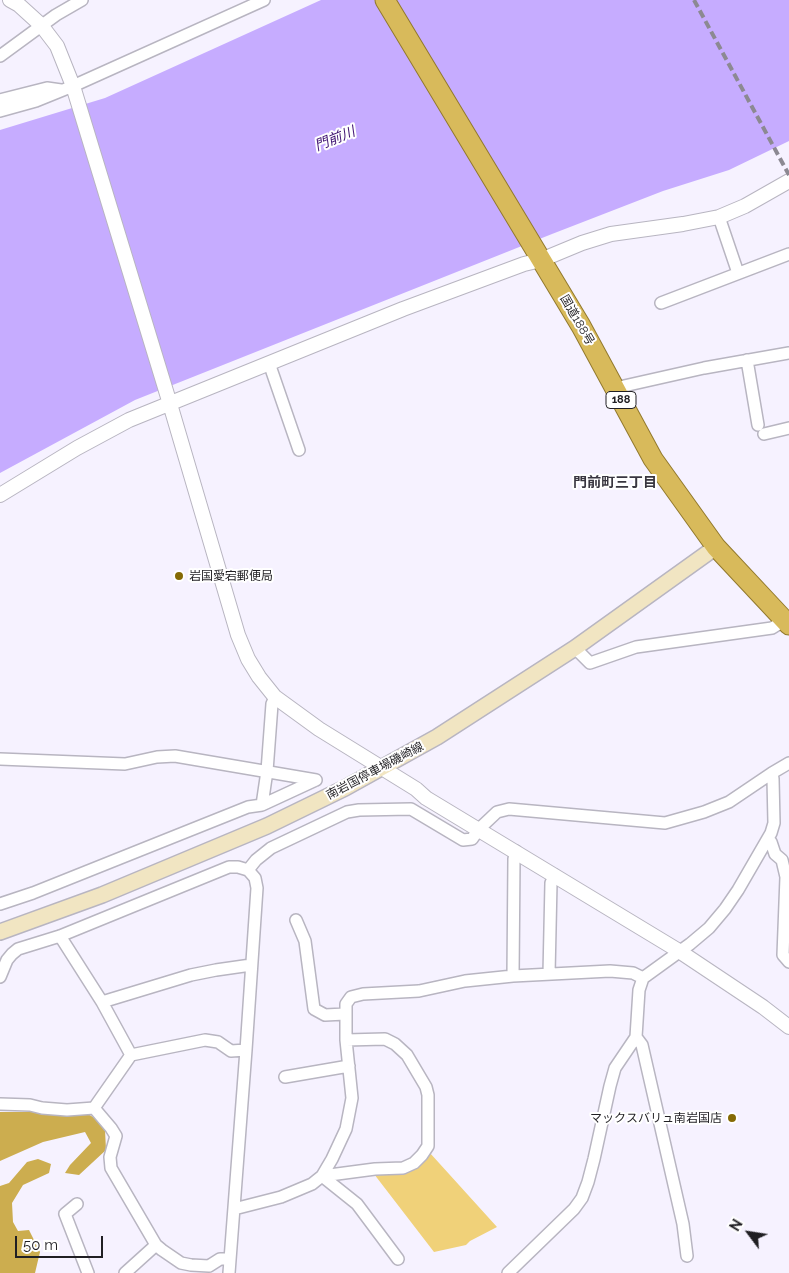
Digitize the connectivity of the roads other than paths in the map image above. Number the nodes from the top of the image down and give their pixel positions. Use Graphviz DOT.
graph roads {
  1 [pos="10,0"];
  2 [pos="82,0"];
  3 [pos="264,0"];
  4 [pos="385,0"];
  5 [pos="41,25"];
  6 [pos="0,56"];
  7 [pos="71,91"];
  8 [pos="0,100"];
  9 [pos="0,111"];
  10 [pos="789,181"];
  11 [pos="718,216"];
  12 [pos="537,254"];
  13 [pos="789,254"];
  14 [pos="738,273"];
  15 [pos="661,303"];
  16 [pos="789,353"];
  17 [pos="747,360"];
  18 [pos="269,363"];
  19 [pos="615,388"];
  20 [pos="168,399"];
  21 [pos="789,428"];
  22 [pos="299,450"];
  23 [pos="0,496"];
  24 [pos="716,547"];
  25 [pos="787,622"];
  26 [pos="575,648"];
  27 [pos="275,697"];
  28 [pos="0,758"];
  29 [pos="789,763"];
  30 [pos="381,768"];
  31 [pos="267,771"];
  32 [pos="772,773"];
  33 [pos="262,804"];
  34 [pos="479,829"];
  35 [pos="768,840"];
  36 [pos="516,851"];
  37 [pos="248,870"];
  38 [pos="554,875"];
  39 [pos="0,904"];
  40 [pos="787,918"];
  41 [pos="296,920"];
  42 [pos="0,932"];
  43 [pos="60,936"];
  44 [pos="679,951"];
  45 [pos="789,962"];
  46 [pos="252,965"];
  47 [pos="549,974"];
  48 [pos="513,976"];
  49 [pos="0,977"];
  50 [pos="643,978"];
  51 [pos="102,1002"];
  52 [pos="345,1014"];
  53 [pos="789,1027"];
  54 [pos="636,1037"];
  55 [pos="346,1040"];
  56 [pos="246,1050"];
  57 [pos="131,1055"];
  58 [pos="349,1066"];
  59 [pos="285,1077"];
  60 [pos="0,1104"];
  61 [pos="94,1108"];
  62 [pos="322,1176"];
  63 [pos="77,1204"];
  64 [pos="234,1209"];
  65 [pos="156,1245"];
  66 [pos="687,1256"];
  67 [pos="230,1259"];
  68 [pos="398,1259"];
  69 [pos="88,1273"];
  70 [pos="126,1273"];
  71 [pos="229,1273"];
  72 [pos="508,1273"];
  1 -- 5 [label="street"];
  2 -- 5 [label="street"];
  3 -- 7 [label="street"];
  4 -- 12 [label="highway, 国道188号 / 188"];
  5 -- 6 [label="street"];
  5 -- 7 [label="street"];
  7 -- 8 [label="street"];
  7 -- 9 [label="street"];
  7 -- 20 [label="street"];
  10 -- 11 [label="street"];
  11 -- 12 [label="street"];
  11 -- 14 [label="street"];
  12 -- 18 [label="street"];
  12 -- 19 [label="highway, 国道188号 / 188"];
  13 -- 14 [label="street"];
  14 -- 15 [label="street"];
  16 -- 17 [label="street"];
  17 -- 19 [label="street"];
  17 -- 21 [label="street"];
  18 -- 20 [label="street"];
  18 -- 22 [label="street"];
  19 -- 24 [label="highway, 国道188号 / 188"];
  20 -- 23 [label="street"];
  20 -- 27 [label="street"];
  24 -- 25 [label="highway, 国道188号 / 188"];
  24 -- 26 [label="main road, 南岩国停車場磯崎線"];
  25 -- 26 [label="street"];
  26 -- 30 [label="main road, 南岩国停車場磯崎線"];
  27 -- 30 [label="street"];
  27 -- 31 [label="street"];
  28 -- 31 [label="street"];
  29 -- 32 [label="street"];
  30 -- 34 [label="street"];
  30 -- 42 [label="main road, 南岩国停車場磯崎線"];
  31 -- 33 [label="street"];
  31 -- 33 [label="street"];
  32 -- 34 [label="street"];
  32 -- 35 [label="street"];
  33 -- 39 [label="street"];
  34 -- 36 [label="street"];
  34 -- 37 [label="street"];
  35 -- 40 [label="street"];
  35 -- 44 [label="street"];
  36 -- 38 [label="street"];
  36 -- 48 [label="street"];
  37 -- 43 [label="street"];
  37 -- 46 [label="street"];
  38 -- 44 [label="street"];
  38 -- 47 [label="street"];
  40 -- 45 [label="street"];
  41 -- 52 [label="street"];
  43 -- 49 [label="street"];
  43 -- 51 [label="street"];
  44 -- 50 [label="street"];
  44 -- 53 [label="street"];
  46 -- 51 [label="street"];
  46 -- 56 [label="street"];
  47 -- 48 [label="street"];
  47 -- 50 [label="street"];
  48 -- 52 [label="street"];
  50 -- 54 [label="street"];
  51 -- 57 [label="street"];
  52 -- 55 [label="street"];
  54 -- 66 [label="street"];
  54 -- 72 [label="street"];
  55 -- 58 [label="street"];
  55 -- 62 [label="street"];
  56 -- 57 [label="street"];
  56 -- 64 [label="street"];
  57 -- 61 [label="street"];
  58 -- 59 [label="street"];
  58 -- 62 [label="street"];
  60 -- 61 [label="street"];
  61 -- 65 [label="street"];
  62 -- 64 [label="street"];
  62 -- 68 [label="street"];
  63 -- 69 [label="street"];
  64 -- 67 [label="street"];
  65 -- 67 [label="street"];
  65 -- 70 [label="street"];
  67 -- 71 [label="street"];
}
